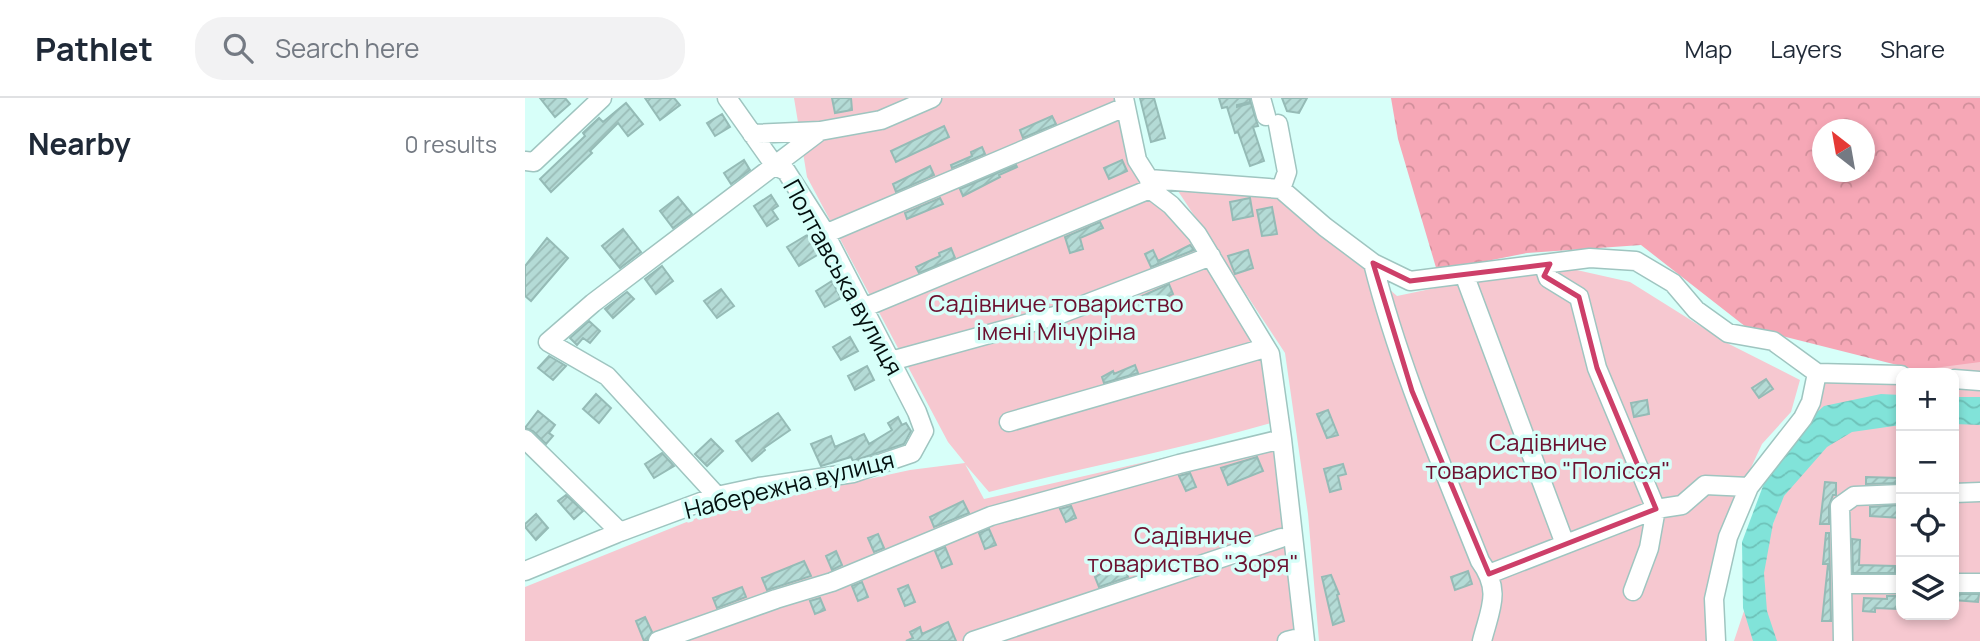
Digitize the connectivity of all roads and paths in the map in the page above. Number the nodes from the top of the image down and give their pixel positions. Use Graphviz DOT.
graph roads {
  1 [pos="602,98"];
  2 [pos="727,98"];
  3 [pos="932,98"];
  4 [pos="1124,103"];
  5 [pos="1268,112"];
  6 [pos="820,131"];
  7 [pos="752,134"];
  8 [pos="525,161"];
  9 [pos="775,166"];
  10 [pos="1150,184"];
  11 [pos="1281,189"];
  12 [pos="825,234"];
  13 [pos="1211,256"];
  14 [pos="1373,262"];
  15 [pos="1550,264"];
  16 [pos="1464,274"];
  17 [pos="863,308"];
  18 [pos="1265,348"];
  19 [pos="891,361"];
  20 [pos="1817,373"];
  21 [pos="1896,375"];
  22 [pos="1959,379"];
  23 [pos="1980,381"];
  24 [pos="1009,422"];
  25 [pos="925,431"];
  26 [pos="525,439"];
  27 [pos="1277,440"];
  28 [pos="1749,487"];
  29 [pos="1980,492"];
  30 [pos="1959,493"];
  31 [pos="1896,494"];
  32 [pos="717,496"];
  33 [pos="1656,509"];
  34 [pos="620,532"];
  35 [pos="1281,538"];
  36 [pos="1565,544"];
  37 [pos="525,571"];
  38 [pos="1489,574"];
  39 [pos="1959,583"];
  40 [pos="1980,583"];
  41 [pos="1842,584"];
  42 [pos="1896,584"];
  43 [pos="1633,591"];
  44 [pos="1295,640"];
  45 [pos="659,641"];
  46 [pos="973,641"];
  47 [pos="1482,641"];
  48 [pos="1716,641"];
  49 [pos="1843,641"];
  1 -- 8 [label="street"];
  2 -- 7 [label="street, Полтавська вулиця"];
  3 -- 6 [label="street"];
  4 -- 10 [label="street"];
  4 -- 12 [label="street"];
  5 -- 11 [label="street"];
  6 -- 7 [label="street"];
  6 -- 9 [label="street"];
  7 -- 9 [label="street, Полтавська вулиця"];
  9 -- 12 [label="street, Полтавська вулиця"];
  9 -- 32 [label="street"];
  10 -- 11 [label="street"];
  10 -- 13 [label="street"];
  10 -- 17 [label="street"];
  11 -- 14 [label="street"];
  12 -- 17 [label="street, Полтавська вулиця"];
  13 -- 18 [label="street"];
  13 -- 19 [label="street"];
  14 -- 16 [label="street"];
  14 -- 38 [label="street"];
  15 -- 16 [label="street"];
  15 -- 20 [label="street"];
  15 -- 33 [label="street"];
  16 -- 36 [label="street"];
  17 -- 19 [label="street, Полтавська вулиця"];
  18 -- 24 [label="street"];
  18 -- 27 [label="street"];
  19 -- 25 [label="street, Полтавська вулиця"];
  20 -- 21 [label="street"];
  20 -- 28 [label="street"];
  22 -- 23 [label="street"];
  25 -- 32 [label="street, Набережна вулиця"];
  26 -- 34 [label="street"];
  27 -- 35 [label="street"];
  27 -- 44 [label="street"];
  27 -- 45 [label="street"];
  28 -- 33 [label="street"];
  28 -- 48 [label="street"];
  29 -- 30 [label="street"];
  31 -- 41 [label="street"];
  32 -- 34 [label="street, Набережна вулиця"];
  33 -- 36 [label="street"];
  33 -- 43 [label="street"];
  34 -- 37 [label="street, Набережна вулиця"];
  35 -- 44 [label="street"];
  35 -- 46 [label="street"];
  36 -- 38 [label="street"];
  38 -- 47 [label="street"];
  39 -- 40 [label="street"];
  41 -- 42 [label="street"];
  41 -- 49 [label="street"];
}
